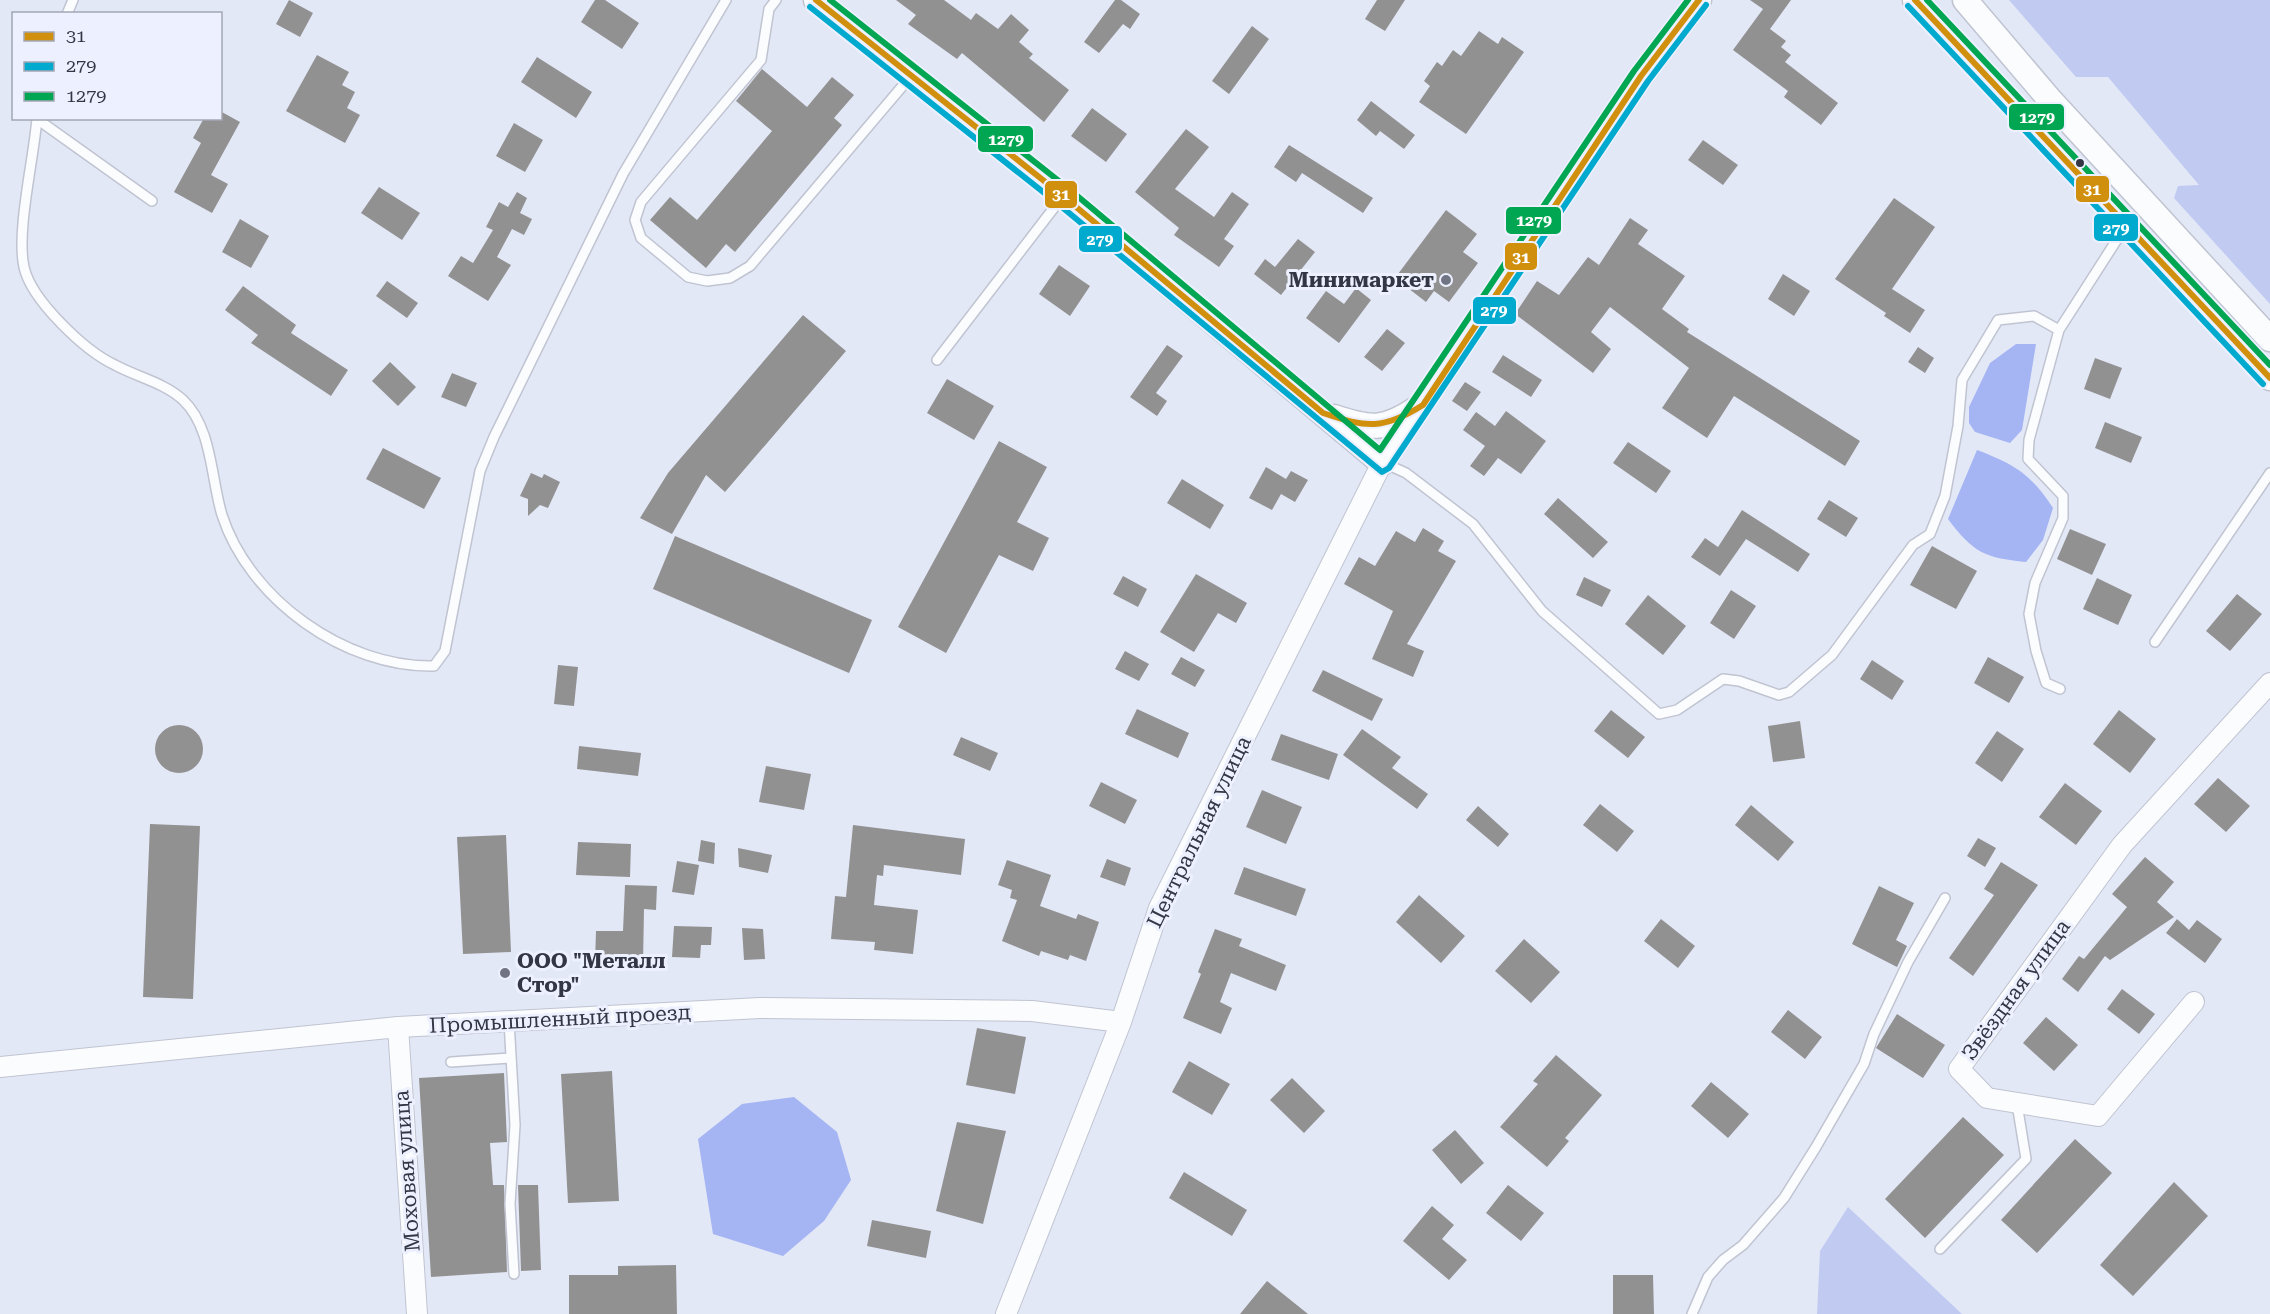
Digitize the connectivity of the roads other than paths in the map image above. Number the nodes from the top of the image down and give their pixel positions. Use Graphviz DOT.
graph roads {
  1 [pos="726,0"];
  2 [pos="776,0"];
  3 [pos="816,0"];
  4 [pos="1699,0"];
  5 [pos="1915,0"];
  6 [pos="1965,0"];
  7 [pos="911,75"];
  8 [pos="37,120"];
  9 [pos="38,120"];
  10 [pos="1063,196"];
  11 [pos="152,201"];
  12 [pos="2126,225"];
  13 [pos="2059,330"];
  14 [pos="2270,339"];
  15 [pos="937,360"];
  16 [pos="2270,378"];
  17 [pos="1423,405"];
  18 [pos="1323,413"];
  19 [pos="1382,463"];
  20 [pos="2270,473"];
  21 [pos="2155,642"];
  22 [pos="2270,683"];
  23 [pos="2060,689"];
  24 [pos="1945,898"];
  25 [pos="2194,1002"];
  26 [pos="509,1021"];
  27 [pos="1121,1022"];
  28 [pos="398,1027"];
  29 [pos="511,1058"];
  30 [pos="451,1062"];
  31 [pos="0,1067"];
  32 [pos="2018,1104"];
  33 [pos="1940,1249"];
  34 [pos="514,1274"];
  35 [pos="417,1314"];
  36 [pos="1006,1314"];
  37 [pos="1692,1314"];
  1 -- 8 [label="lane"];
  2 -- 7 [label="lane"];
  3 -- 7 [label="street"];
  4 -- 17 [label="street"];
  5 -- 12 [label="street"];
  6 -- 14 [label="street"];
  7 -- 10 [label="street"];
  9 -- 11 [label="lane"];
  10 -- 15 [label="lane"];
  10 -- 18 [label="street"];
  12 -- 13 [label="lane"];
  12 -- 16 [label="street"];
  13 -- 19 [label="lane"];
  13 -- 23 [label="lane"];
  17 -- 18 [label="street"];
  17 -- 19 [label="street"];
  18 -- 19 [label="street"];
  19 -- 27 [label="street, Центральная улица"];
  20 -- 21 [label="lane"];
  22 -- 32 [label="street, Звёздная улица"];
  24 -- 37 [label="lane"];
  25 -- 32 [label="street, Звёздная улица"];
  26 -- 27 [label="street, Промышленный проезд"];
  26 -- 28 [label="street, Промышленный проезд"];
  26 -- 29 [label="lane"];
  27 -- 36 [label="street, Центральная улица"];
  28 -- 31 [label="street, Промышленный проезд"];
  28 -- 35 [label="street, Моховая улица"];
  29 -- 30 [label="lane"];
  29 -- 34 [label="lane"];
  32 -- 33 [label="lane"];
}
